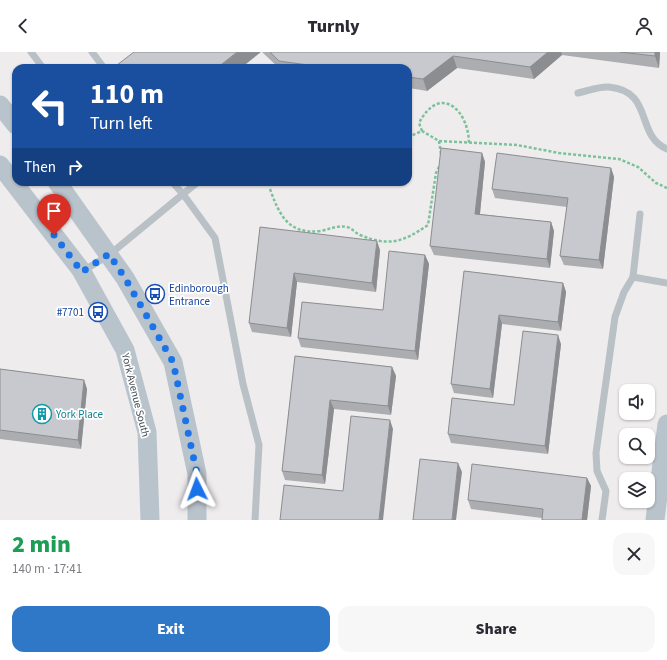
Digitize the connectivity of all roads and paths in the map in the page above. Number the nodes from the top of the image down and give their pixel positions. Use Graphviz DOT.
graph roads {
  1 [pos="31,52"];
  2 [pos="92,52"];
  3 [pos="41,64"];
  4 [pos="101,64"];
  5 [pos="578,93"];
  6 [pos="0,105"];
  7 [pos="12,120"];
  8 [pos="422,131"];
  9 [pos="412,135"];
  10 [pos="439,141"];
  11 [pos="469,144"];
  12 [pos="667,149"];
  13 [pos="0,165"];
  14 [pos="12,181"];
  15 [pos="16,186"];
  16 [pos="60,186"];
  17 [pos="176,186"];
  18 [pos="193,186"];
  19 [pos="667,188"];
  20 [pos="270,189"];
  21 [pos="183,194"];
  22 [pos="640,214"];
  23 [pos="109,254"];
  24 [pos="82,272"];
  25 [pos="634,277"];
  26 [pos="667,283"];
  27 [pos="667,424"];
  28 [pos="150,520"];
  29 [pos="197,520"];
  30 [pos="255,520"];
  31 [pos="602,520"];
  32 [pos="655,520"];
  1 -- 3 [label="lane"];
  2 -- 4 [label="lane"];
  5 -- 12 [label="lane"];
  6 -- 7 [label="street"];
  8 -- 9 [label="path"];
  8 -- 10 [label="path"];
  8 -- 11 [label="path"];
  10 -- 11 [label="path"];
  10 -- 20 [label="path"];
  11 -- 19 [label="path"];
  13 -- 14 [label="street, York Avenue South"];
  15 -- 24 [label="street, York Avenue South"];
  16 -- 23 [label="street"];
  17 -- 21 [label="lane"];
  18 -- 21 [label="lane"];
  21 -- 23 [label="lane"];
  21 -- 30 [label="lane"];
  22 -- 25 [label="lane"];
  23 -- 24 [label="lane"];
  23 -- 29 [label="street"];
  24 -- 28 [label="street, York Avenue South"];
  25 -- 26 [label="lane"];
  25 -- 31 [label="lane"];
  27 -- 32 [label="street"];
}
